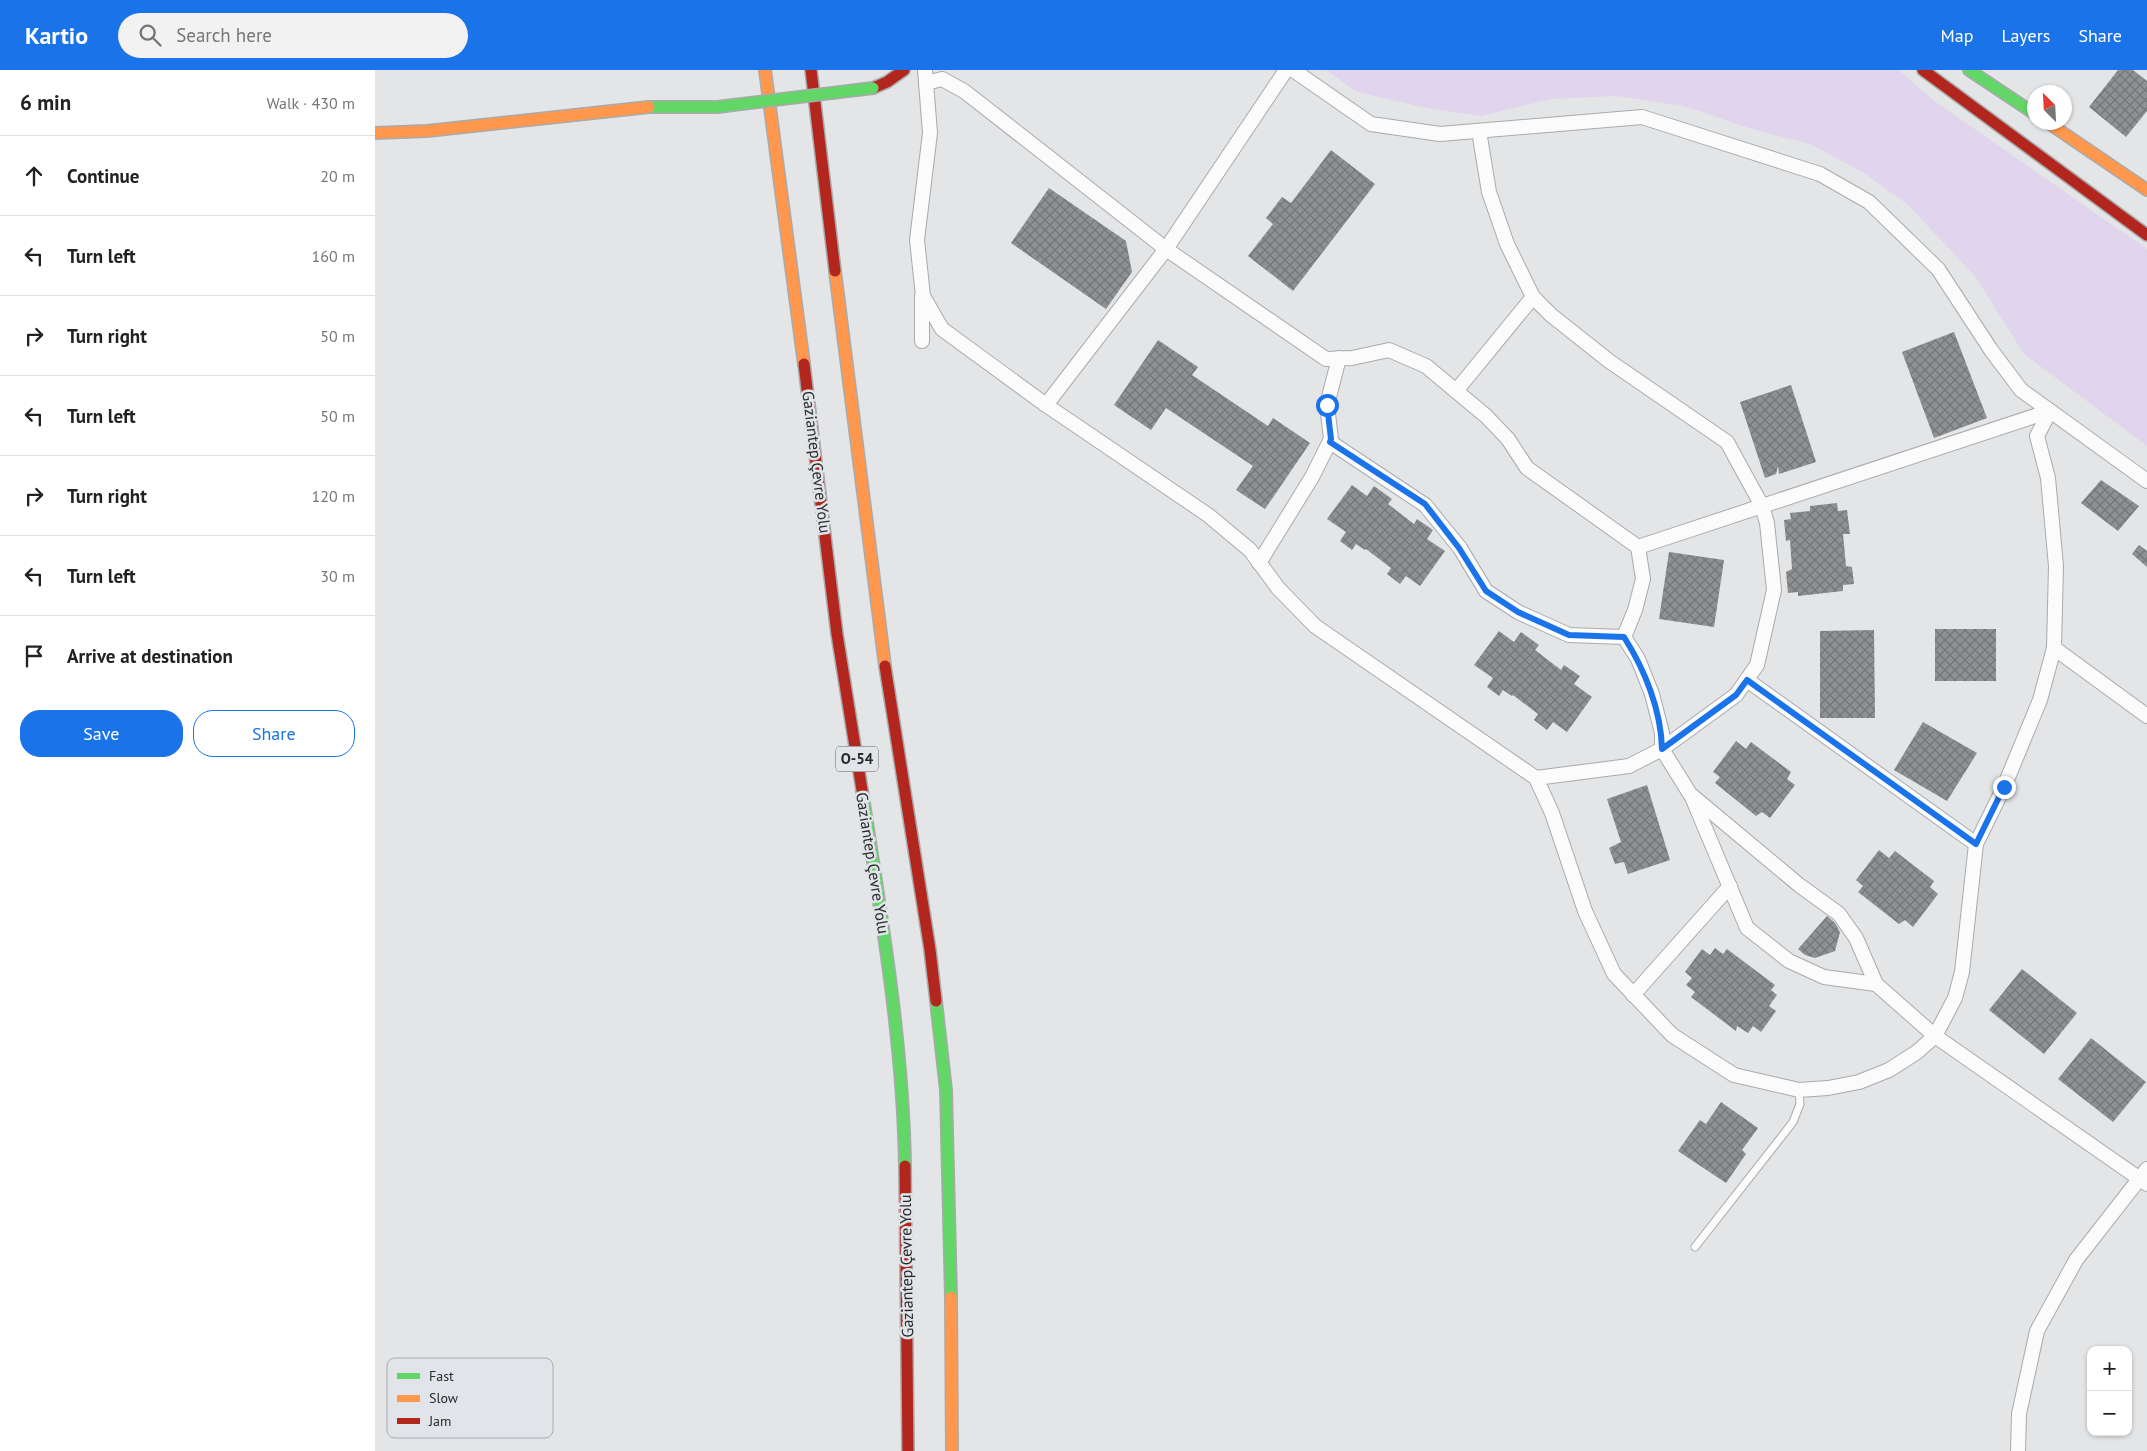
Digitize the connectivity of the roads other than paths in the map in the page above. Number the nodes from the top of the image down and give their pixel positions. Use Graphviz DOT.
graph roads {
  1 [pos="765,70"];
  2 [pos="811,70"];
  3 [pos="904,70"];
  4 [pos="1286,70"];
  5 [pos="1293,70"];
  6 [pos="1923,70"];
  7 [pos="1969,70"];
  8 [pos="925,77"];
  9 [pos="2027,109"];
  10 [pos="1479,130"];
  11 [pos="2059,130"];
  12 [pos="375,133"];
  13 [pos="2147,190"];
  14 [pos="2147,235"];
  15 [pos="1167,249"];
  16 [pos="923,296"];
  17 [pos="1533,297"];
  18 [pos="922,341"];
  19 [pos="1339,358"];
  20 [pos="1456,391"];
  21 [pos="1046,405"];
  22 [pos="2051,411"];
  23 [pos="1330,442"];
  24 [pos="2147,481"];
  25 [pos="1762,506"];
  26 [pos="1637,547"];
  27 [pos="1259,563"];
  28 [pos="1624,637"];
  29 [pos="2054,648"];
  30 [pos="1747,680"];
  31 [pos="2147,716"];
  32 [pos="1662,749"];
  33 [pos="1536,778"];
  34 [pos="1690,794"];
  35 [pos="1976,844"];
  36 [pos="1730,886"];
  37 [pos="1876,984"];
  38 [pos="1633,995"];
  39 [pos="1935,1036"];
  40 [pos="1799,1090"];
  41 [pos="2145,1177"];
  42 [pos="1695,1247"];
  43 [pos="908,1451"];
  44 [pos="952,1451"];
  45 [pos="2018,1451"];
  1 -- 43 [label="main road, Gaziantep Çevre Yolu / O-54"];
  2 -- 44 [label="main road, O-54"];
  3 -- 12 [label="main road, bridge"];
  4 -- 15 [label="street"];
  5 -- 10 [label="street"];
  6 -- 14 [label="main road"];
  7 -- 9 [label="main road"];
  8 -- 15 [label="street"];
  8 -- 16 [label="street"];
  10 -- 17 [label="street"];
  10 -- 22 [label="street"];
  11 -- 13 [label="main road"];
  15 -- 19 [label="street"];
  15 -- 21 [label="street"];
  16 -- 18 [label="street"];
  16 -- 21 [label="street"];
  17 -- 20 [label="street"];
  17 -- 25 [label="street"];
  19 -- 20 [label="street"];
  19 -- 23 [label="street"];
  20 -- 26 [label="street"];
  21 -- 27 [label="street"];
  22 -- 24 [label="street"];
  22 -- 25 [label="street"];
  22 -- 29 [label="street"];
  23 -- 27 [label="street"];
  23 -- 28 [label="street"];
  25 -- 26 [label="street"];
  25 -- 30 [label="street"];
  26 -- 28 [label="street"];
  27 -- 33 [label="street"];
  28 -- 32 [label="street"];
  29 -- 31 [label="street"];
  29 -- 35 [label="street"];
  30 -- 32 [label="street"];
  30 -- 35 [label="street"];
  32 -- 33 [label="street"];
  32 -- 34 [label="street"];
  33 -- 38 [label="street"];
  34 -- 36 [label="street"];
  34 -- 37 [label="street"];
  35 -- 39 [label="street"];
  36 -- 37 [label="street"];
  36 -- 38 [label="street"];
  37 -- 39 [label="street"];
  38 -- 40 [label="street"];
  39 -- 40 [label="street"];
  39 -- 41 [label="street"];
  40 -- 42 [label="lane"];
  41 -- 45 [label="street"];
}
